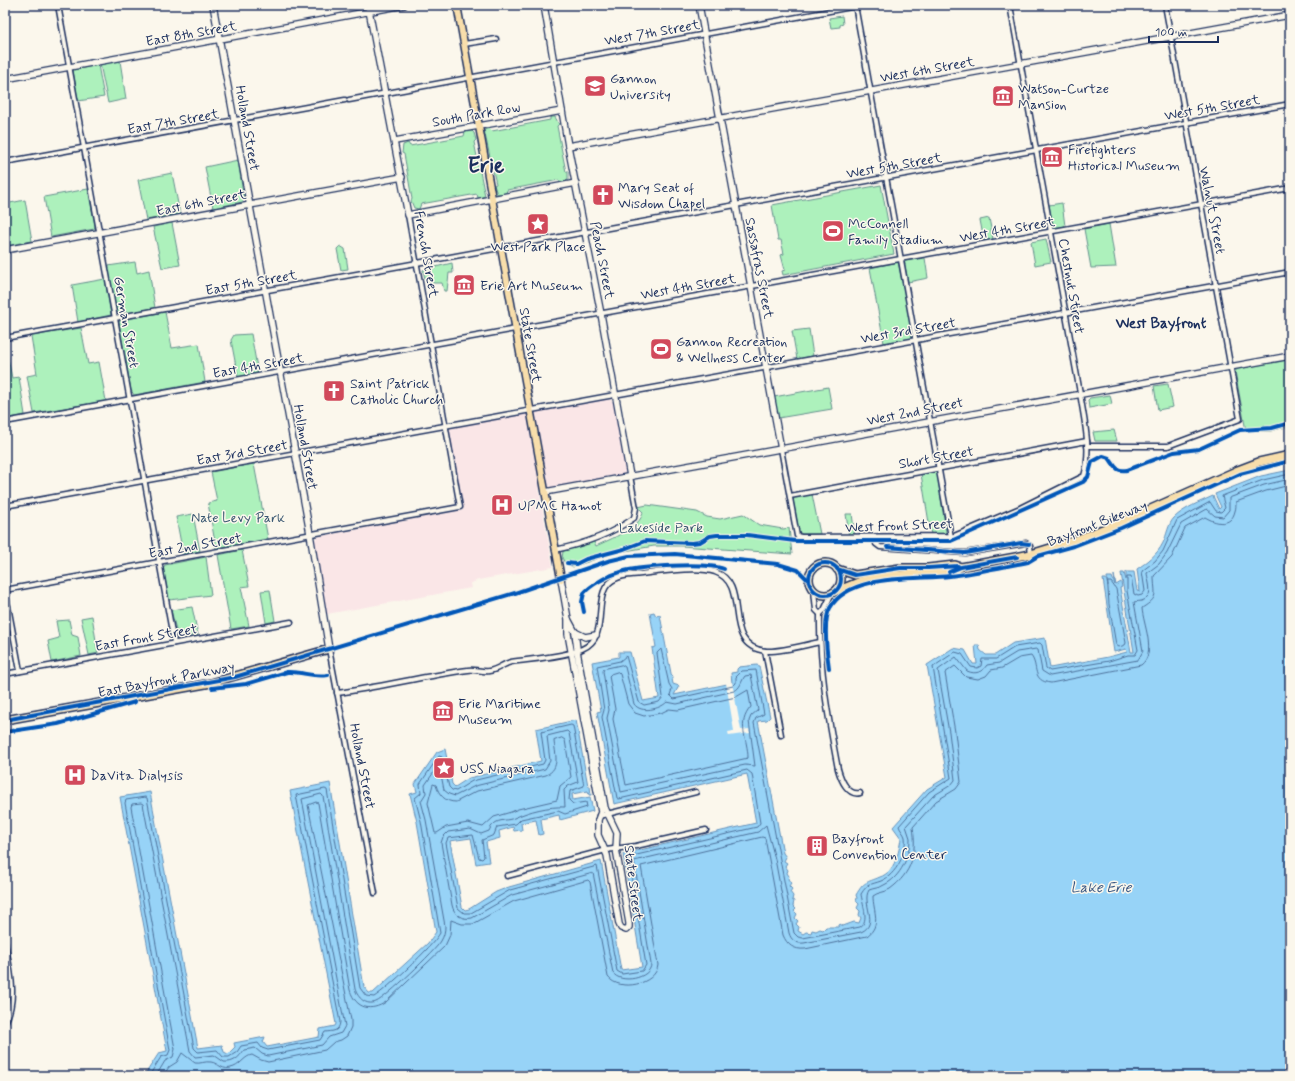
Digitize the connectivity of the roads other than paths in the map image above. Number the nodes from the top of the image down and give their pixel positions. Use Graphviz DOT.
graph roads {
  1 [pos="58,5"];
  2 [pos="213,5"];
  3 [pos="368,5"];
  4 [pos="404,5"];
  5 [pos="457,5"];
  6 [pos="544,5"];
  7 [pos="699,5"];
  8 [pos="862,5"];
  9 [pos="1010,5"];
  10 [pos="1165,5"];
  11 [pos="855,6"];
  12 [pos="369,12"];
  13 [pos="1290,16"];
  14 [pos="704,34"];
  15 [pos="1171,37"];
  16 [pos="496,39"];
  17 [pos="220,40"];
  18 [pos="464,44"];
  19 [pos="554,61"];
  20 [pos="1021,64"];
  21 [pos="69,67"];
  22 [pos="5,78"];
  23 [pos="470,78"];
  24 [pos="871,92"];
  25 [pos="384,93"];
  26 [pos="1290,104"];
  27 [pos="562,111"];
  28 [pos="720,119"];
  29 [pos="234,121"];
  30 [pos="1186,123"];
  31 [pos="478,126"];
  32 [pos="395,142"];
  33 [pos="568,146"];
  34 [pos="84,148"];
  35 [pos="1036,150"];
  36 [pos="5,162"];
  37 [pos="402,177"];
  38 [pos="887,178"];
  39 [pos="576,183"];
  40 [pos="1290,188"];
  41 [pos="492,200"];
  42 [pos="1201,204"];
  43 [pos="250,205"];
  44 [pos="736,205"];
  45 [pos="408,215"];
  46 [pos="586,232"];
  47 [pos="1051,232"];
  48 [pos="100,233"];
  49 [pos="501,248"];
  50 [pos="5,250"];
  51 [pos="901,259"];
  52 [pos="416,264"];
  53 [pos="1290,272"];
  54 [pos="751,286"];
  55 [pos="1216,286"];
  56 [pos="266,291"];
  57 [pos="1065,312"];
  58 [pos="601,314"];
  59 [pos="115,318"];
  60 [pos="516,329"];
  61 [pos="5,338"];
  62 [pos="916,340"];
  63 [pos="430,345"];
  64 [pos="1290,356"];
  65 [pos="766,367"];
  66 [pos="1230,367"];
  67 [pos="280,372"];
  68 [pos="1080,393"];
  69 [pos="616,395"];
  70 [pos="130,400"];
  71 [pos="530,410"];
  72 [pos="931,420"];
  73 [pos="5,422"];
  74 [pos="445,426"];
  75 [pos="1087,441"];
  76 [pos="1087,446"];
  77 [pos="781,449"];
  78 [pos="295,454"];
  79 [pos="1290,455"];
  80 [pos="939,468"];
  81 [pos="630,476"];
  82 [pos="1084,476"];
  83 [pos="145,481"];
  84 [pos="545,492"];
  85 [pos="790,496"];
  86 [pos="5,506"];
  87 [pos="460,507"];
  88 [pos="310,535"];
  89 [pos="797,536"];
  90 [pos="951,537"];
  91 [pos="875,538"];
  92 [pos="555,550"];
  93 [pos="1031,554"];
  94 [pos="159,562"];
  95 [pos="961,567"];
  96 [pos="837,569"];
  97 [pos="561,579"];
  98 [pos="5,590"];
  99 [pos="814,591"];
  100 [pos="833,593"];
  101 [pos="820,614"];
  102 [pos="568,619"];
  103 [pos="291,622"];
  104 [pos="575,632"];
  105 [pos="596,635"];
  106 [pos="820,642"];
  107 [pos="174,643"];
  108 [pos="329,649"];
  109 [pos="765,651"];
  110 [pos="574,652"];
  111 [pos="20,671"];
  112 [pos="5,674"];
  113 [pos="337,692"];
  114 [pos="5,720"];
  115 [pos="781,735"];
  116 [pos="696,792"];
  117 [pos="860,794"];
  118 [pos="608,814"];
  119 [pos="599,816"];
  120 [pos="706,830"];
  121 [pos="616,849"];
  122 [pos="606,850"];
  123 [pos="507,876"];
  124 [pos="375,893"];
  125 [pos="5,943"];
  126 [pos="5,1023"];
  1 -- 21 [label="street, German Street"];
  2 -- 17 [label="street, Holland Street"];
  3 -- 12 [label="street, French Street"];
  4 -- 12 [label="street, East 8th Street"];
  5 -- 18 [label="main road, State Street"];
  6 -- 19 [label="street, Peach Street"];
  7 -- 14 [label="street, Sassafras Street"];
  8 -- 11 [label="street, West 7th Street"];
  9 -- 20 [label="street, Chestnut Street"];
  10 -- 15 [label="street, Walnut Street"];
  11 -- 14 [label="street, West 7th Street"];
  11 -- 24 [label="street"];
  12 -- 17 [label="street, East 8th Street"];
  12 -- 25 [label="street, French Street"];
  13 -- 15 [label="street, West 6th Street"];
  14 -- 19 [label="street, West 7th Street"];
  14 -- 28 [label="street, Sassafras Street"];
  15 -- 20 [label="street, West 6th Street"];
  15 -- 30 [label="street, Walnut Street"];
  16 -- 18 [label="street"];
  17 -- 21 [label="street, East 8th Street"];
  17 -- 29 [label="street, Holland Street"];
  18 -- 23 [label="main road, State Street"];
  19 -- 23 [label="street, West 7th Street"];
  19 -- 27 [label="street, Peach Street"];
  20 -- 24 [label="street, West 6th Street"];
  20 -- 35 [label="street, Chestnut Street"];
  21 -- 22 [label="street, East 8th Street"];
  21 -- 34 [label="street, German Street"];
  23 -- 25 [label="street, East 7th Street"];
  23 -- 31 [label="main road, State Street"];
  24 -- 28 [label="street, West 6th Street"];
  24 -- 38 [label="street"];
  25 -- 29 [label="street, East 7th Street"];
  25 -- 32 [label="street, French Street"];
  26 -- 30 [label="street, West 5th Street"];
  27 -- 31 [label="street, South Park Row"];
  27 -- 33 [label="street, Peach Street"];
  28 -- 33 [label="street, West 6th Street"];
  28 -- 44 [label="street, Sassafras Street"];
  29 -- 34 [label="street, East 7th Street"];
  29 -- 43 [label="street, Holland Street"];
  30 -- 35 [label="street, West 5th Street"];
  30 -- 42 [label="street, Walnut Street"];
  31 -- 32 [label="street, South Park Row"];
  31 -- 41 [label="main road, State Street"];
  32 -- 37 [label="street, French Street"];
  33 -- 39 [label="street, Peach Street"];
  34 -- 36 [label="street, East 7th Street"];
  34 -- 48 [label="street, German Street"];
  35 -- 38 [label="street, West 5th Street"];
  35 -- 47 [label="street, Chestnut Street"];
  37 -- 43 [label="street, East 6th Street"];
  37 -- 45 [label="street, French Street"];
  38 -- 44 [label="street, West 5th Street"];
  38 -- 51 [label="street"];
  39 -- 41 [label="street"];
  39 -- 46 [label="street, Peach Street"];
  40 -- 42 [label="street, West 4th Street"];
  41 -- 45 [label="street"];
  41 -- 49 [label="main road, State Street"];
  42 -- 47 [label="street, West 4th Street"];
  42 -- 55 [label="street, Walnut Street"];
  43 -- 48 [label="street, East 6th Street"];
  43 -- 56 [label="street, Holland Street"];
  44 -- 46 [label="street, West 5th Street"];
  44 -- 54 [label="street, Sassafras Street"];
  45 -- 52 [label="street, French Street"];
  46 -- 49 [label="street, West 5th Street"];
  46 -- 58 [label="street, Peach Street"];
  47 -- 51 [label="street, West 4th Street"];
  47 -- 57 [label="street, Chestnut Street"];
  48 -- 50 [label="street, East 6th Street"];
  48 -- 59 [label="street, German Street"];
  49 -- 52 [label="street, East 5th Street"];
  49 -- 60 [label="main road, State Street"];
  51 -- 54 [label="street, West 4th Street"];
  51 -- 62 [label="street"];
  52 -- 56 [label="street, East 5th Street"];
  52 -- 63 [label="street, French Street"];
  53 -- 55 [label="street, West 3rd Street"];
  54 -- 58 [label="street, West 4th Street"];
  54 -- 65 [label="street, Sassafras Street"];
  55 -- 57 [label="street, West 3rd Street"];
  55 -- 66 [label="street, Walnut Street"];
  56 -- 59 [label="street, East 5th Street"];
  56 -- 67 [label="street, Holland Street"];
  57 -- 62 [label="street, West 3rd Street"];
  57 -- 68 [label="street, Chestnut Street"];
  58 -- 60 [label="street, West 4th Street"];
  58 -- 69 [label="street, Peach Street"];
  59 -- 61 [label="street, East 5th Street"];
  59 -- 70 [label="street, German Street"];
  60 -- 63 [label="street, East 4th Street"];
  60 -- 71 [label="main road, State Street"];
  62 -- 65 [label="street, West 3rd Street"];
  62 -- 72 [label="street"];
  63 -- 67 [label="street, East 4th Street"];
  63 -- 74 [label="street, French Street"];
  64 -- 66 [label="street, West 2nd Street"];
  65 -- 69 [label="street, West 3rd Street"];
  65 -- 77 [label="street, Sassafras Street"];
  66 -- 68 [label="street, West 2nd Street"];
  66 -- 76 [label="street, Walnut Street"];
  67 -- 70 [label="street, East 4th Street"];
  67 -- 78 [label="street, Holland Street"];
  68 -- 72 [label="street, West 2nd Street"];
  68 -- 75 [label="street, Chestnut Street"];
  69 -- 71 [label="street, West 3rd Street"];
  69 -- 81 [label="street, Peach Street"];
  70 -- 73 [label="street, East 4th Street"];
  70 -- 83 [label="street, German Street"];
  71 -- 74 [label="street, East 3rd Street"];
  71 -- 84 [label="main road, State Street"];
  72 -- 77 [label="street, West 2nd Street"];
  72 -- 80 [label="street"];
  74 -- 78 [label="street, East 3rd Street"];
  74 -- 87 [label="street, French Street"];
  75 -- 76 [label="street, Chestnut Street"];
  75 -- 80 [label="street, Short Street"];
  76 -- 82 [label="street, Chestnut Street"];
  77 -- 81 [label="street, West 2nd Street"];
  77 -- 85 [label="street, Sassafras Street"];
  78 -- 83 [label="street, East 3rd Street"];
  78 -- 88 [label="street, Holland Street"];
  79 -- 93 [label="highway"];
  80 -- 85 [label="street, Short Street"];
  80 -- 90 [label="street"];
  81 -- 84 [label="street, West 2nd Street"];
  81 -- 92 [label="street, Peach Street"];
  82 -- 90 [label="street, West Front Street"];
  83 -- 86 [label="street, East 3rd Street"];
  83 -- 94 [label="street, German Street"];
  84 -- 92 [label="main road, State Street"];
  85 -- 89 [label="street, Sassafras Street"];
  87 -- 88 [label="street, East 2nd Street"];
  88 -- 94 [label="street, East 2nd Street"];
  88 -- 108 [label="street, Holland Street"];
  89 -- 91 [label="street, West Front Street"];
  90 -- 91 [label="street, West Front Street"];
  91 -- 93 [label="street"];
  92 -- 97 [label="main road, State Street"];
  93 -- 95 [label="highway"];
  94 -- 98 [label="street, East 2nd Street"];
  94 -- 107 [label="street, German Street"];
  95 -- 96 [label="highway"];
  95 -- 100 [label="highway"];
  96 -- 99 [label="highway"];
  96 -- 100 [label="highway"];
  97 -- 102 [label="street, State Street"];
  98 -- 111 [label="street"];
  99 -- 100 [label="highway"];
  99 -- 101 [label="street"];
  100 -- 101 [label="street"];
  101 -- 106 [label="street"];
  102 -- 104 [label="street, State Street"];
  102 -- 110 [label="street, State Street"];
  103 -- 107 [label="street, East Front Street"];
  104 -- 105 [label="street"];
  104 -- 110 [label="street, State Street"];
  105 -- 109 [label="street"];
  105 -- 110 [label="street"];
  106 -- 109 [label="street"];
  106 -- 117 [label="street"];
  107 -- 111 [label="street, East Front Street"];
  108 -- 113 [label="street, Holland Street"];
  108 -- 114 [label="highway, East Bayfront Parkway"];
  109 -- 115 [label="street"];
  110 -- 113 [label="street"];
  110 -- 118 [label="street, State Street"];
  110 -- 119 [label="street, State Street"];
  111 -- 112 [label="street, East Front Street"];
  113 -- 124 [label="street, Holland Street"];
  116 -- 118 [label="street"];
  118 -- 119 [label="street"];
  118 -- 121 [label="street, State Street"];
  119 -- 122 [label="street, State Street"];
  120 -- 121 [label="street"];
  121 -- 122 [label="street"];
  121 -- 122 [label="street, State Street"];
  122 -- 123 [label="street"];
  125 -- 126 [label="street"];
}
